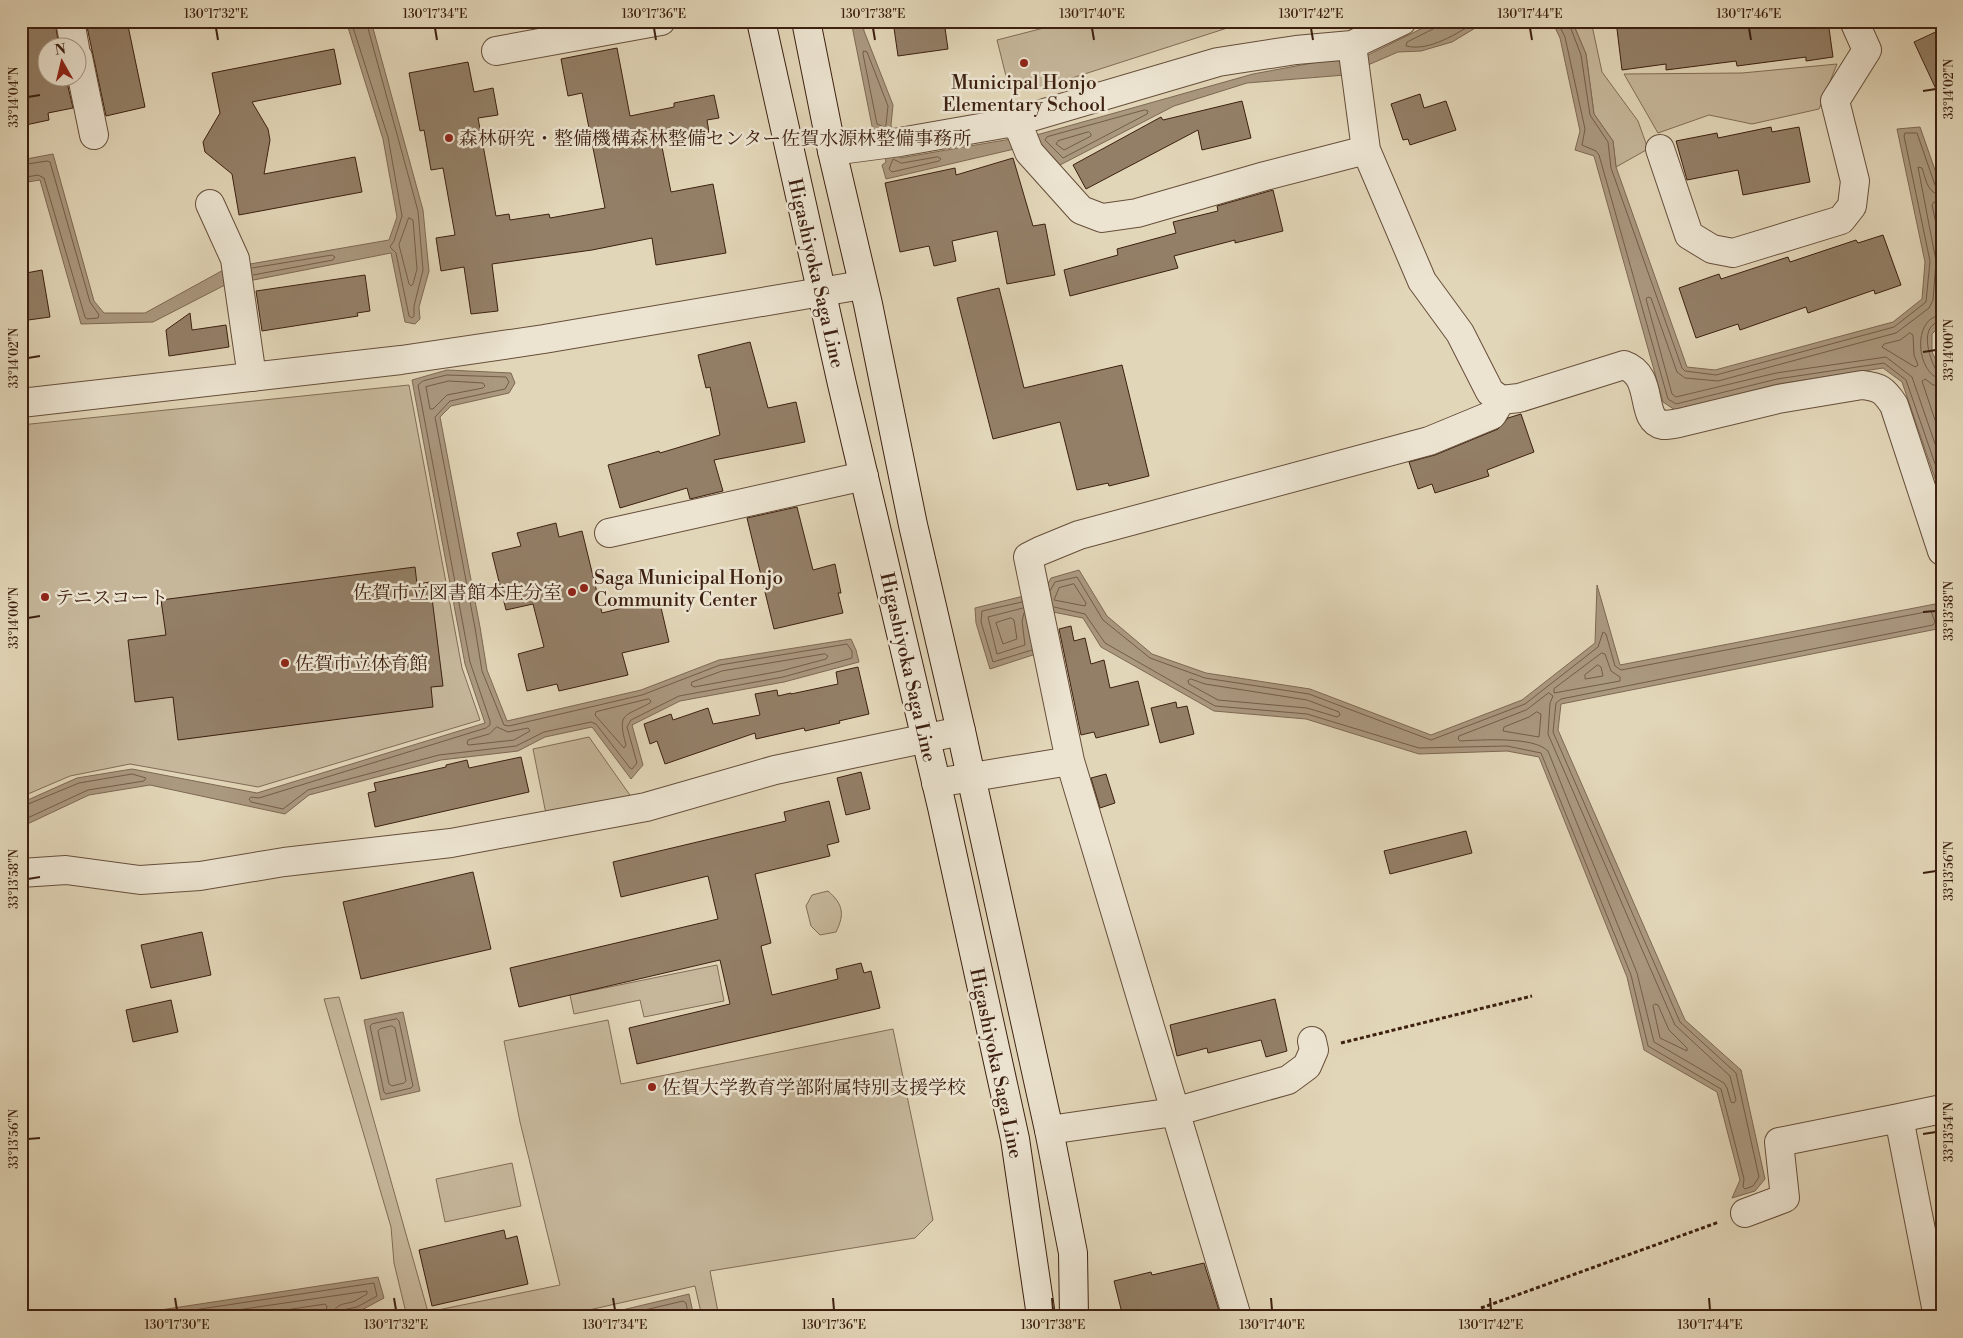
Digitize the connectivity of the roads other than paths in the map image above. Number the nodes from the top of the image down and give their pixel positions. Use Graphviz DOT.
graph roads {
  1 [pos="70,21"];
  2 [pos="661,21"];
  3 [pos="761,21"];
  4 [pos="806,21"];
  5 [pos="1402,21"];
  6 [pos="1854,21"];
  7 [pos="73,38"];
  8 [pos="496,50"];
  9 [pos="1353,58"];
  10 [pos="84,88"];
  11 [pos="94,135"];
  12 [pos="1021,135"];
  13 [pos="1660,149"];
  14 [pos="1366,150"];
  15 [pos="832,151"];
  16 [pos="210,204"];
  17 [pos="862,285"];
  18 [pos="822,292"];
  19 [pos="252,378"];
  20 [pos="1501,400"];
  21 [pos="21,403"];
  22 [pos="864,476"];
  23 [pos="609,533"];
  24 [pos="1942,551"];
  25 [pos="961,731"];
  26 [pos="925,737"];
  27 [pos="1070,761"];
  28 [pos="971,777"];
  29 [pos="936,783"];
  30 [pos="21,873"];
  31 [pos="1313,1045"];
  32 [pos="1942,1109"];
  33 [pos="1174,1112"];
  34 [pos="1899,1118"];
  35 [pos="1048,1130"];
  36 [pos="1745,1212"];
  37 [pos="1039,1317"];
  38 [pos="1074,1317"];
  39 [pos="1237,1317"];
  40 [pos="1938,1317"];
  1 -- 7 [label="street"];
  2 -- 8 [label="street"];
  3 -- 18 [label="street, Higashiyoka Saga Line"];
  4 -- 15 [label="street, Higashiyoka Saga Line"];
  5 -- 9 [label="street"];
  6 -- 13 [label="street"];
  9 -- 12 [label="street"];
  9 -- 14 [label="street"];
  10 -- 11 [label="street"];
  12 -- 14 [label="street"];
  12 -- 15 [label="street"];
  14 -- 20 [label="street"];
  15 -- 17 [label="street, Higashiyoka Saga Line"];
  16 -- 19 [label="street"];
  17 -- 18 [label="street"];
  17 -- 25 [label="street, Higashiyoka Saga Line"];
  18 -- 19 [label="street"];
  18 -- 22 [label="street, Higashiyoka Saga Line"];
  19 -- 21 [label="street"];
  20 -- 24 [label="street"];
  20 -- 27 [label="street"];
  22 -- 23 [label="street"];
  22 -- 26 [label="street, Higashiyoka Saga Line"];
  25 -- 26 [label="street"];
  25 -- 28 [label="street, Higashiyoka Saga Line"];
  26 -- 29 [label="street, Higashiyoka Saga Line"];
  26 -- 30 [label="street"];
  27 -- 28 [label="street"];
  27 -- 33 [label="street"];
  28 -- 29 [label="street"];
  28 -- 35 [label="street, Higashiyoka Saga Line"];
  29 -- 37 [label="street, Higashiyoka Saga Line"];
  31 -- 33 [label="street"];
  32 -- 34 [label="street"];
  33 -- 35 [label="street"];
  33 -- 39 [label="street"];
  34 -- 36 [label="street"];
  34 -- 40 [label="street"];
  35 -- 38 [label="street, Higashiyoka Saga Line"];
}
